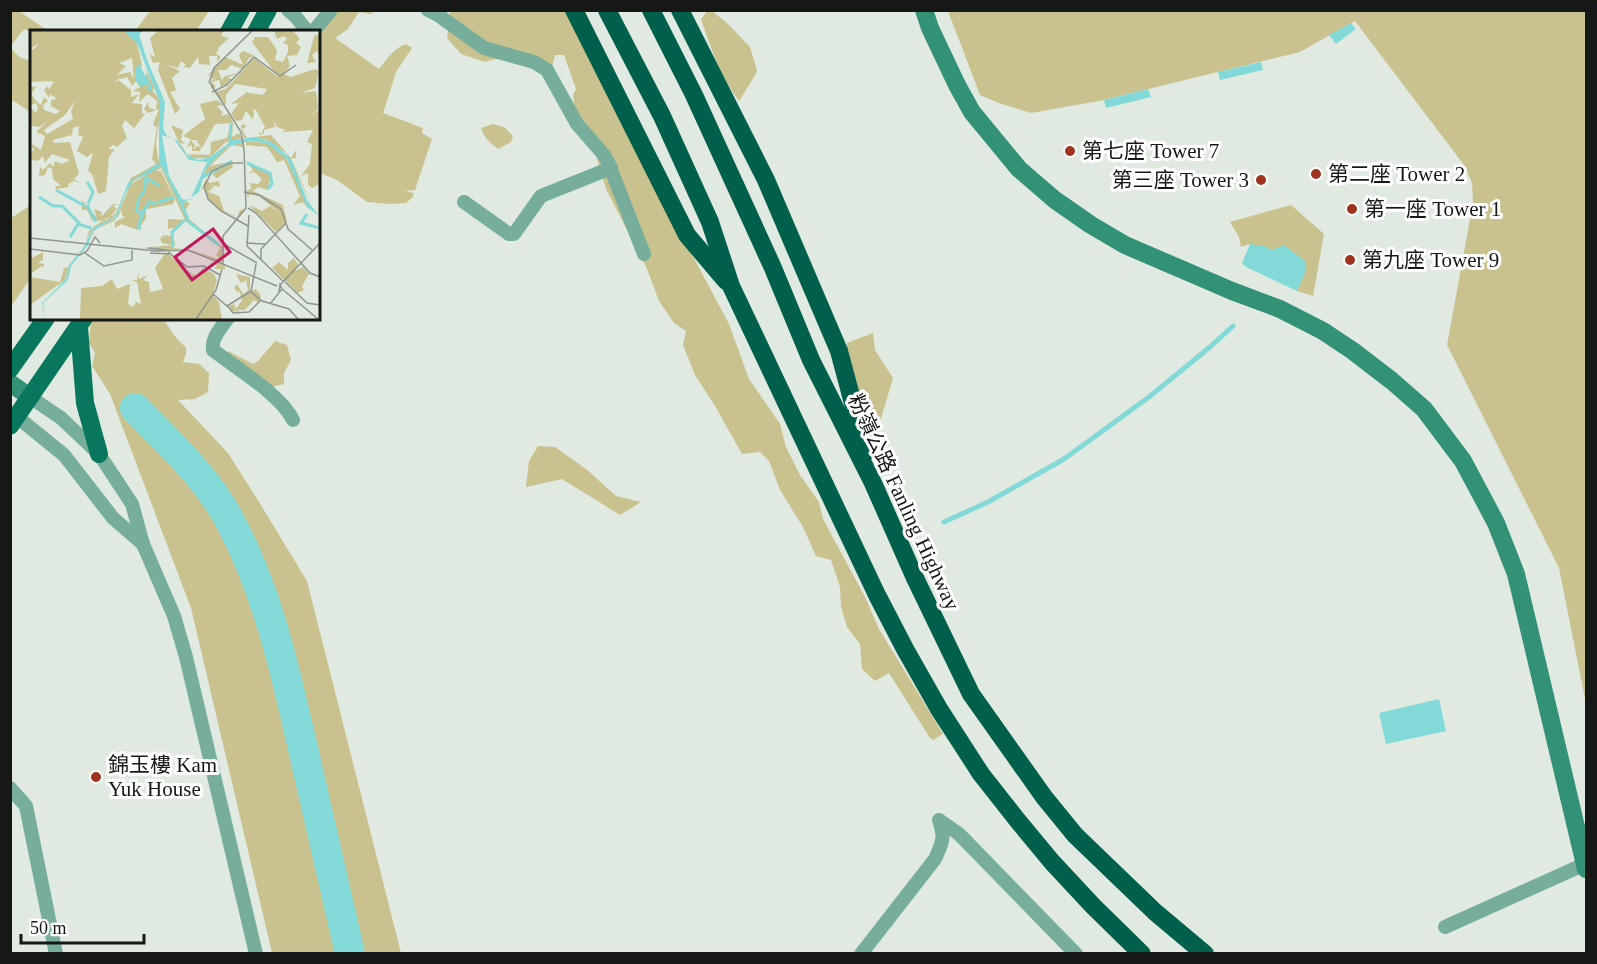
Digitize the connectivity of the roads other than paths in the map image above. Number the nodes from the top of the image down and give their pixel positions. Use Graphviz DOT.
graph roads {
  1 [pos="241,10"];
  2 [pos="268,10"];
  3 [pos="288,10"];
  4 [pos="331,10"];
  5 [pos="428,10"];
  6 [pos="574,10"];
  7 [pos="607,10"];
  8 [pos="651,10"];
  9 [pos="680,10"];
  10 [pos="924,10"];
  11 [pos="230,30"];
  12 [pos="257,30"];
  13 [pos="306,30"];
  14 [pos="315,30"];
  15 [pos="611,168"];
  16 [pos="464,202"];
  17 [pos="644,254"];
  18 [pos="731,286"];
  19 [pos="45,320"];
  20 [pos="227,320"];
  21 [pos="81,322"];
  22 [pos="10,369"];
  23 [pos="10,383"];
  24 [pos="30,397"];
  25 [pos="12,418"];
  26 [pos="293,420"];
  27 [pos="99,454"];
  28 [pos="873,483"];
  29 [pos="143,544"];
  30 [pos="10,788"];
  31 [pos="1586,867"];
  32 [pos="1445,927"];
  33 [pos="56,954"];
  34 [pos="256,954"];
  35 [pos="861,954"];
  36 [pos="1077,954"];
  37 [pos="1142,954"];
  38 [pos="1205,954"];
  1 -- 11 [label="main road"];
  2 -- 12 [label="main road"];
  3 -- 13 [label="street"];
  4 -- 14 [label="street"];
  5 -- 15 [label="street"];
  6 -- 18 [label="highway"];
  7 -- 18 [label="highway"];
  8 -- 28 [label="highway, 粉嶺公路 Fanling Highway"];
  9 -- 28 [label="highway"];
  10 -- 31 [label="main road"];
  15 -- 16 [label="street"];
  15 -- 17 [label="street"];
  18 -- 37 [label="highway"];
  19 -- 22 [label="main road"];
  20 -- 26 [label="street"];
  21 -- 24 [label="main road"];
  21 -- 27 [label="main road"];
  23 -- 24 [label="main road"];
  24 -- 25 [label="main road"];
  24 -- 27 [label="street"];
  25 -- 29 [label="street"];
  27 -- 29 [label="street"];
  28 -- 38 [label="highway, 粉嶺公路 Fanling Highway"];
  29 -- 34 [label="street"];
  30 -- 33 [label="street"];
  31 -- 32 [label="street"];
  35 -- 36 [label="street"];
}
